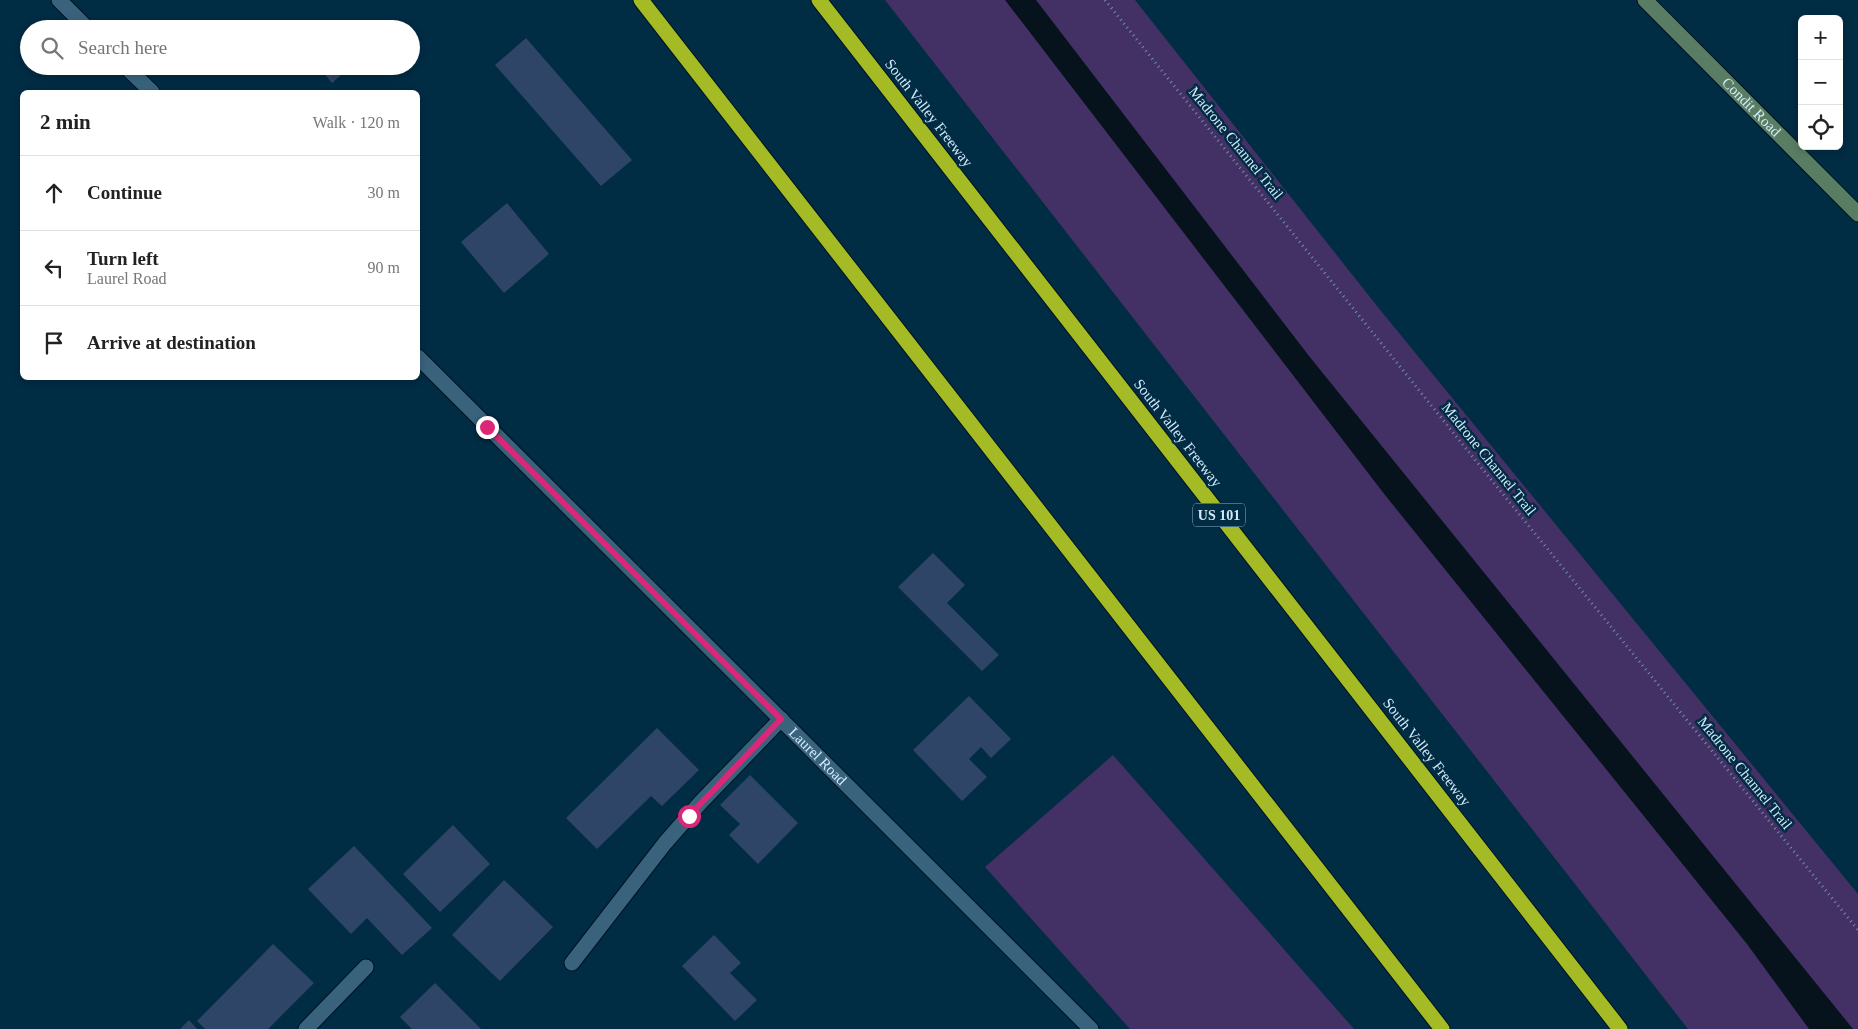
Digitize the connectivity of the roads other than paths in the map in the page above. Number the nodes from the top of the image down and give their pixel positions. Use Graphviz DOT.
graph roads {
  1 [pos="59,0"];
  2 [pos="641,0"];
  3 [pos="819,0"];
  4 [pos="1645,0"];
  5 [pos="79,20"];
  6 [pos="134,75"];
  7 [pos="150,90"];
  8 [pos="1858,214"];
  9 [pos="420,360"];
  10 [pos="781,719"];
  11 [pos="572,963"];
  12 [pos="366,967"];
  13 [pos="306,1029"];
  14 [pos="1091,1029"];
  15 [pos="1442,1029"];
  16 [pos="1620,1029"];
  1 -- 5 [label="street"];
  2 -- 15 [label="highway"];
  3 -- 16 [label="highway, South Valley Freeway / US 101"];
  4 -- 8 [label="street, Condit Road"];
  6 -- 7 [label="street"];
  9 -- 10 [label="street, Laurel Road"];
  10 -- 11 [label="street"];
  10 -- 14 [label="street, Laurel Road"];
  12 -- 13 [label="street"];
}
